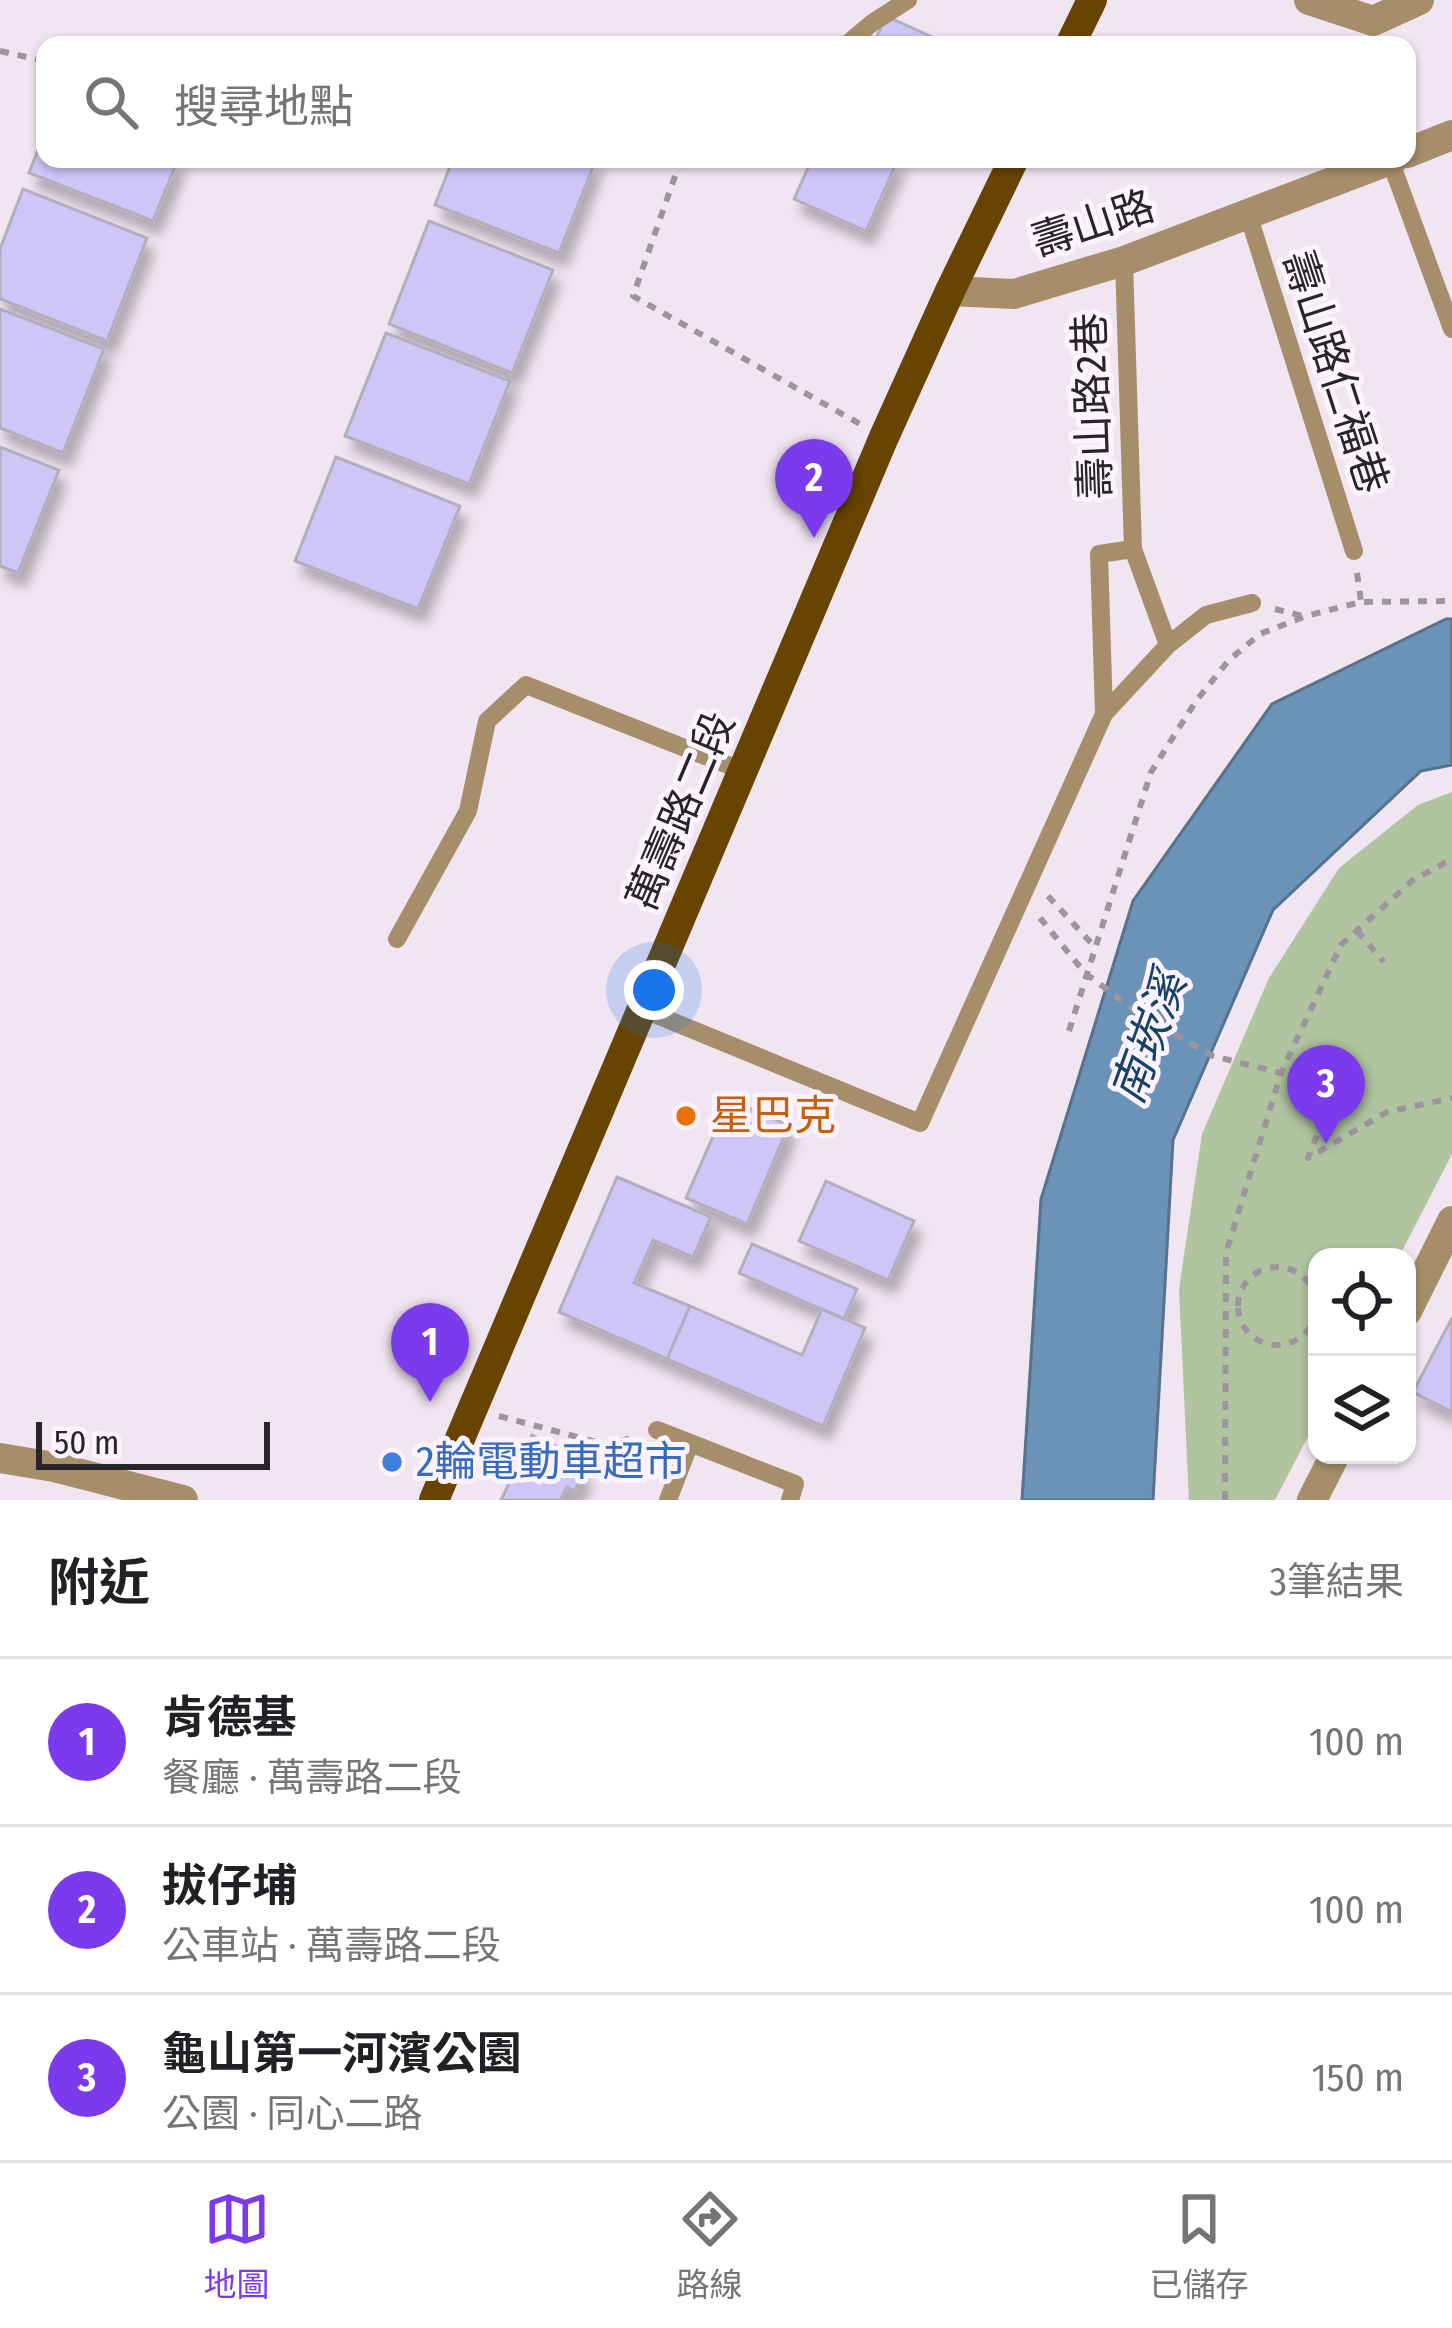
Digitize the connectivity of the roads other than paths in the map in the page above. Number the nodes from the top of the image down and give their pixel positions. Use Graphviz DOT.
graph roads {
  1 [pos="908,0"];
  2 [pos="1092,0"];
  3 [pos="1309,0"];
  4 [pos="1419,0"];
  5 [pos="857,36"];
  6 [pos="1074,36"];
  7 [pos="1452,135"];
  8 [pos="1416,149"];
  9 [pos="1011,168"];
  10 [pos="1370,168"];
  11 [pos="1394,168"];
  12 [pos="1248,214"];
  13 [pos="1124,260"];
  14 [pos="950,291"];
  15 [pos="1452,329"];
  16 [pos="1133,549"];
  17 [pos="1354,551"];
  18 [pos="1252,603"];
  19 [pos="1168,645"];
  20 [pos="1104,714"];
  21 [pos="743,770"];
  22 [pos="397,939"];
  23 [pos="643,1009"];
  24 [pos="1452,1221"];
  25 [pos="1416,1293"];
  26 [pos="657,1430"];
  27 [pos="690,1443"];
  28 [pos="0,1458"];
  29 [pos="1330,1464"];
  30 [pos="792,1492"];
  31 [pos="166,1498"];
  32 [pos="434,1500"];
  33 [pos="668,1500"];
  34 [pos="1312,1500"];
  1 -- 5 [label="lane"];
  2 -- 6 [label="main road"];
  3 -- 4 [label="street"];
  7 -- 8 [label="street"];
  9 -- 14 [label="main road, 萬壽路二段"];
  10 -- 12 [label="street, 壽山路"];
  11 -- 15 [label="lane"];
  12 -- 13 [label="street, 壽山路"];
  12 -- 17 [label="lane, 壽山路仁福巷"];
  13 -- 14 [label="street, 壽山路"];
  13 -- 16 [label="lane, 壽山路2巷"];
  14 -- 21 [label="main road, 萬壽路二段"];
  16 -- 19 [label="lane, 壽山路2巷"];
  16 -- 20 [label="lane"];
  18 -- 19 [label="lane"];
  19 -- 20 [label="lane"];
  20 -- 23 [label="lane"];
  21 -- 22 [label="lane"];
  21 -- 23 [label="main road, 萬壽路二段"];
  23 -- 32 [label="main road, 萬壽路二段"];
  24 -- 25 [label="street"];
  26 -- 27 [label="lane"];
  27 -- 30 [label="lane"];
  27 -- 33 [label="lane"];
  28 -- 31 [label="street"];
  29 -- 34 [label="street"];
}
